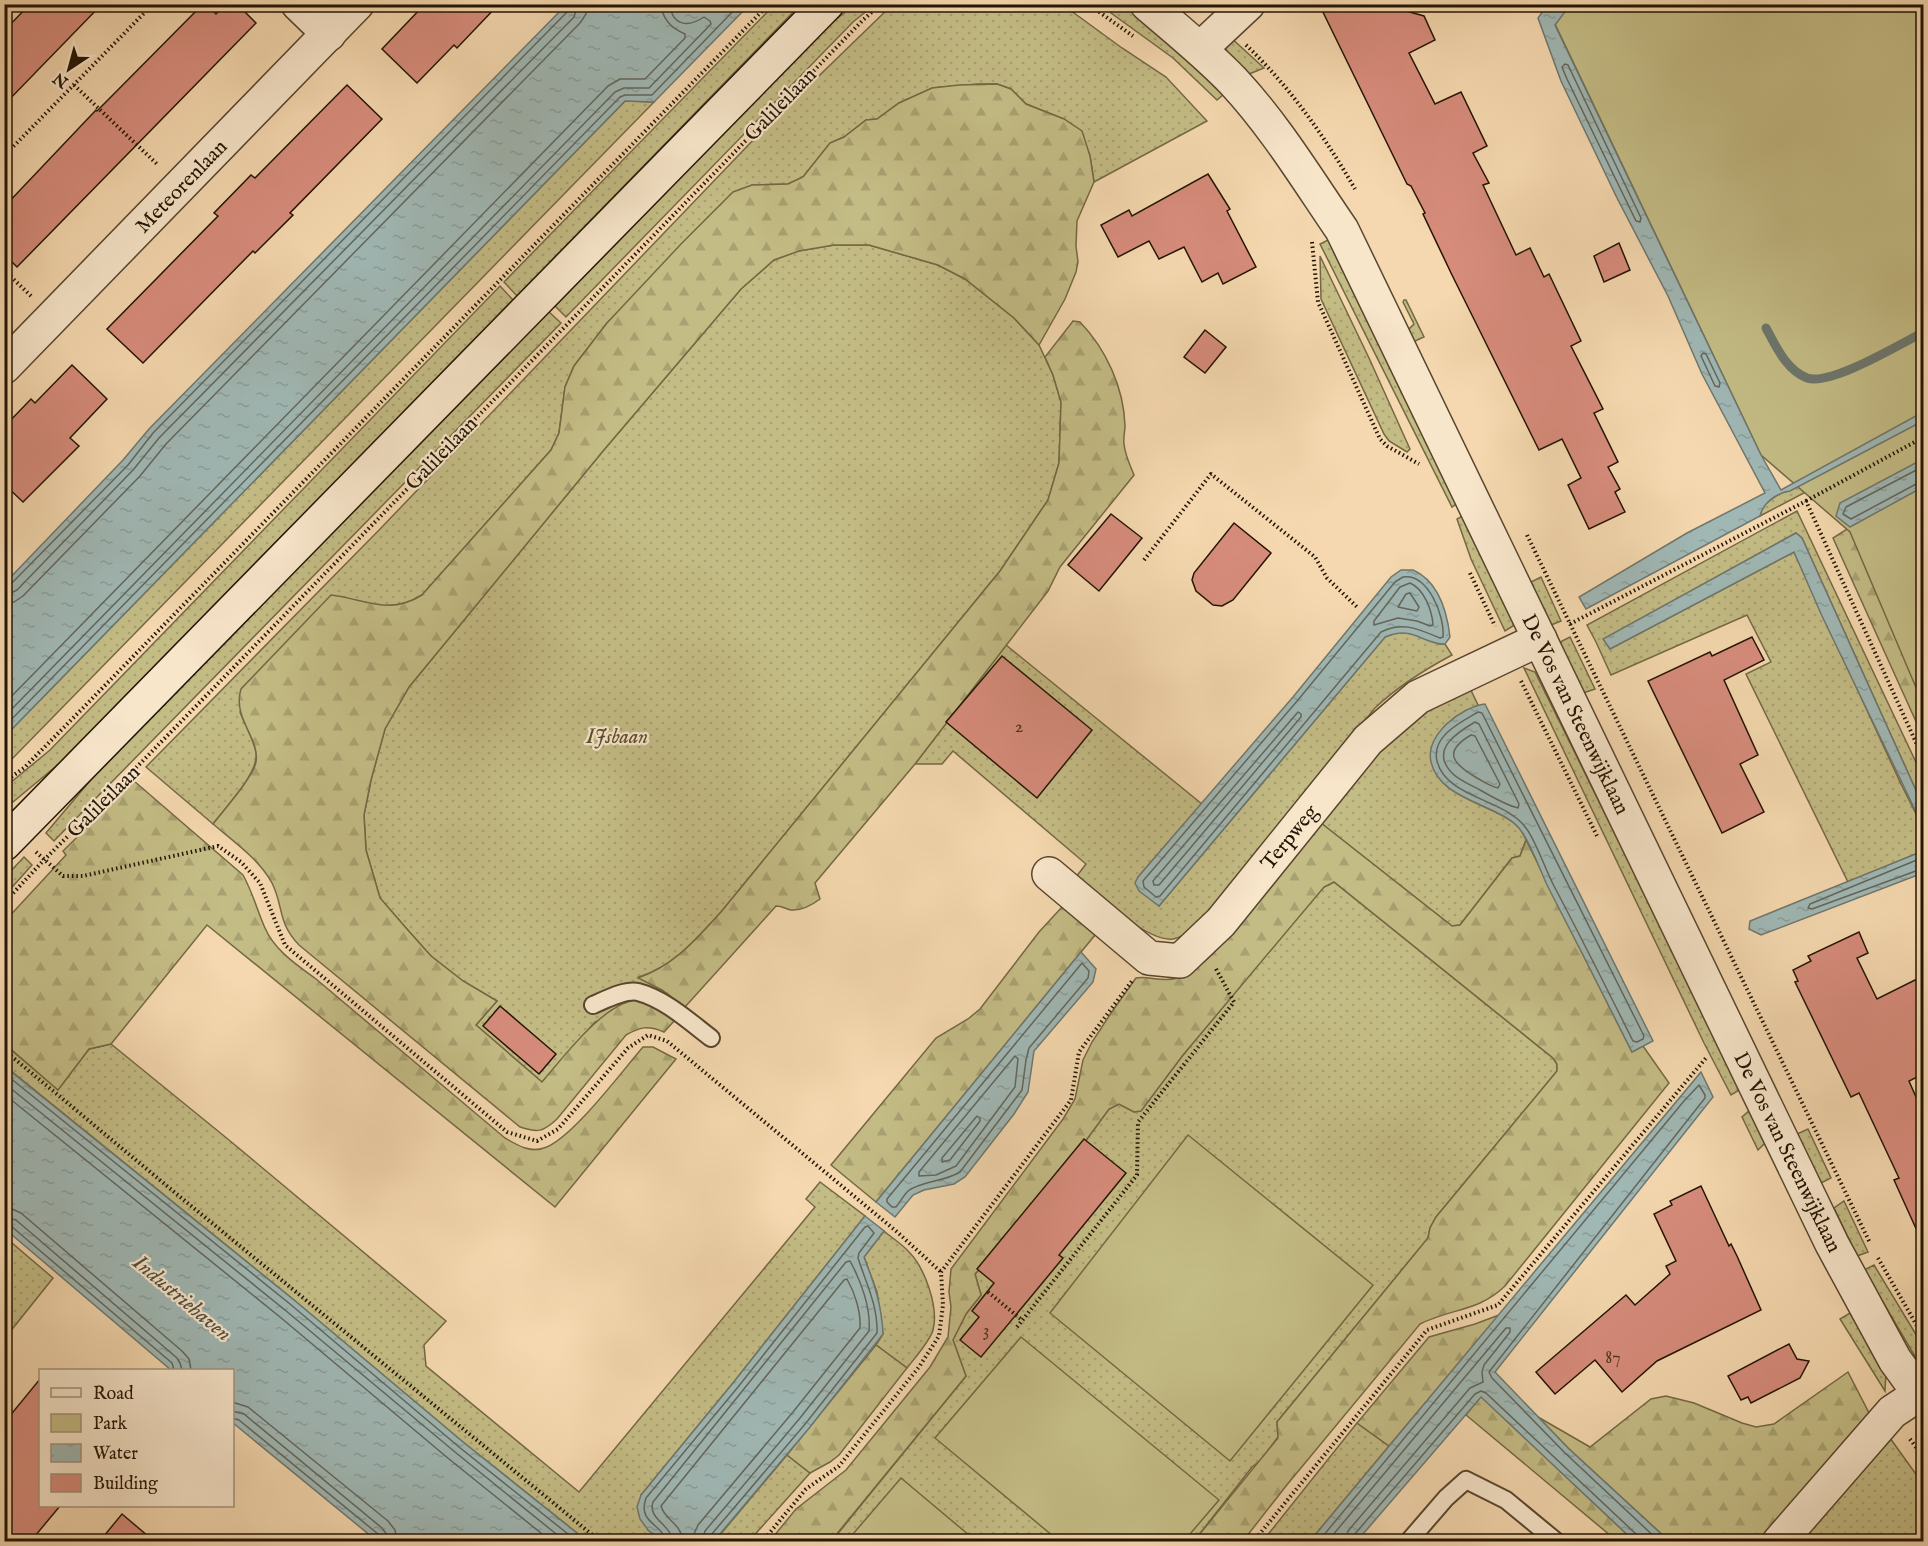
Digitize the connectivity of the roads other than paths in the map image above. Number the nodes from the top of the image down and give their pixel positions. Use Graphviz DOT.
graph roads {
  1 [pos="298,4"];
  2 [pos="357,4"];
  3 [pos="827,4"];
  4 [pos="1147,4"];
  5 [pos="1248,4"];
  6 [pos="329,34"];
  7 [pos="1200,48"];
  8 [pos="4,367"];
  9 [pos="1540,639"];
  10 [pos="10,839"];
  11 [pos="1048,874"];
  12 [pos="592,1005"];
  13 [pos="711,1038"];
  14 [pos="1921,1397"];
  15 [pos="1408,1542"];
  16 [pos="1557,1542"];
  17 [pos="1779,1542"];
  1 -- 6 [label="street"];
  2 -- 6 [label="street, Meteorenlaan"];
  3 -- 10 [label="street, Galileilaan"];
  4 -- 7 [label="street, De Vos van Steenwijklaan"];
  5 -- 7 [label="street"];
  6 -- 8 [label="street, Meteorenlaan"];
  7 -- 9 [label="street, De Vos van Steenwijklaan"];
  9 -- 11 [label="street, Terpweg"];
  9 -- 14 [label="street, De Vos van Steenwijklaan"];
  12 -- 13 [label="lane"];
  14 -- 17 [label="street"];
  15 -- 16 [label="lane"];
}
